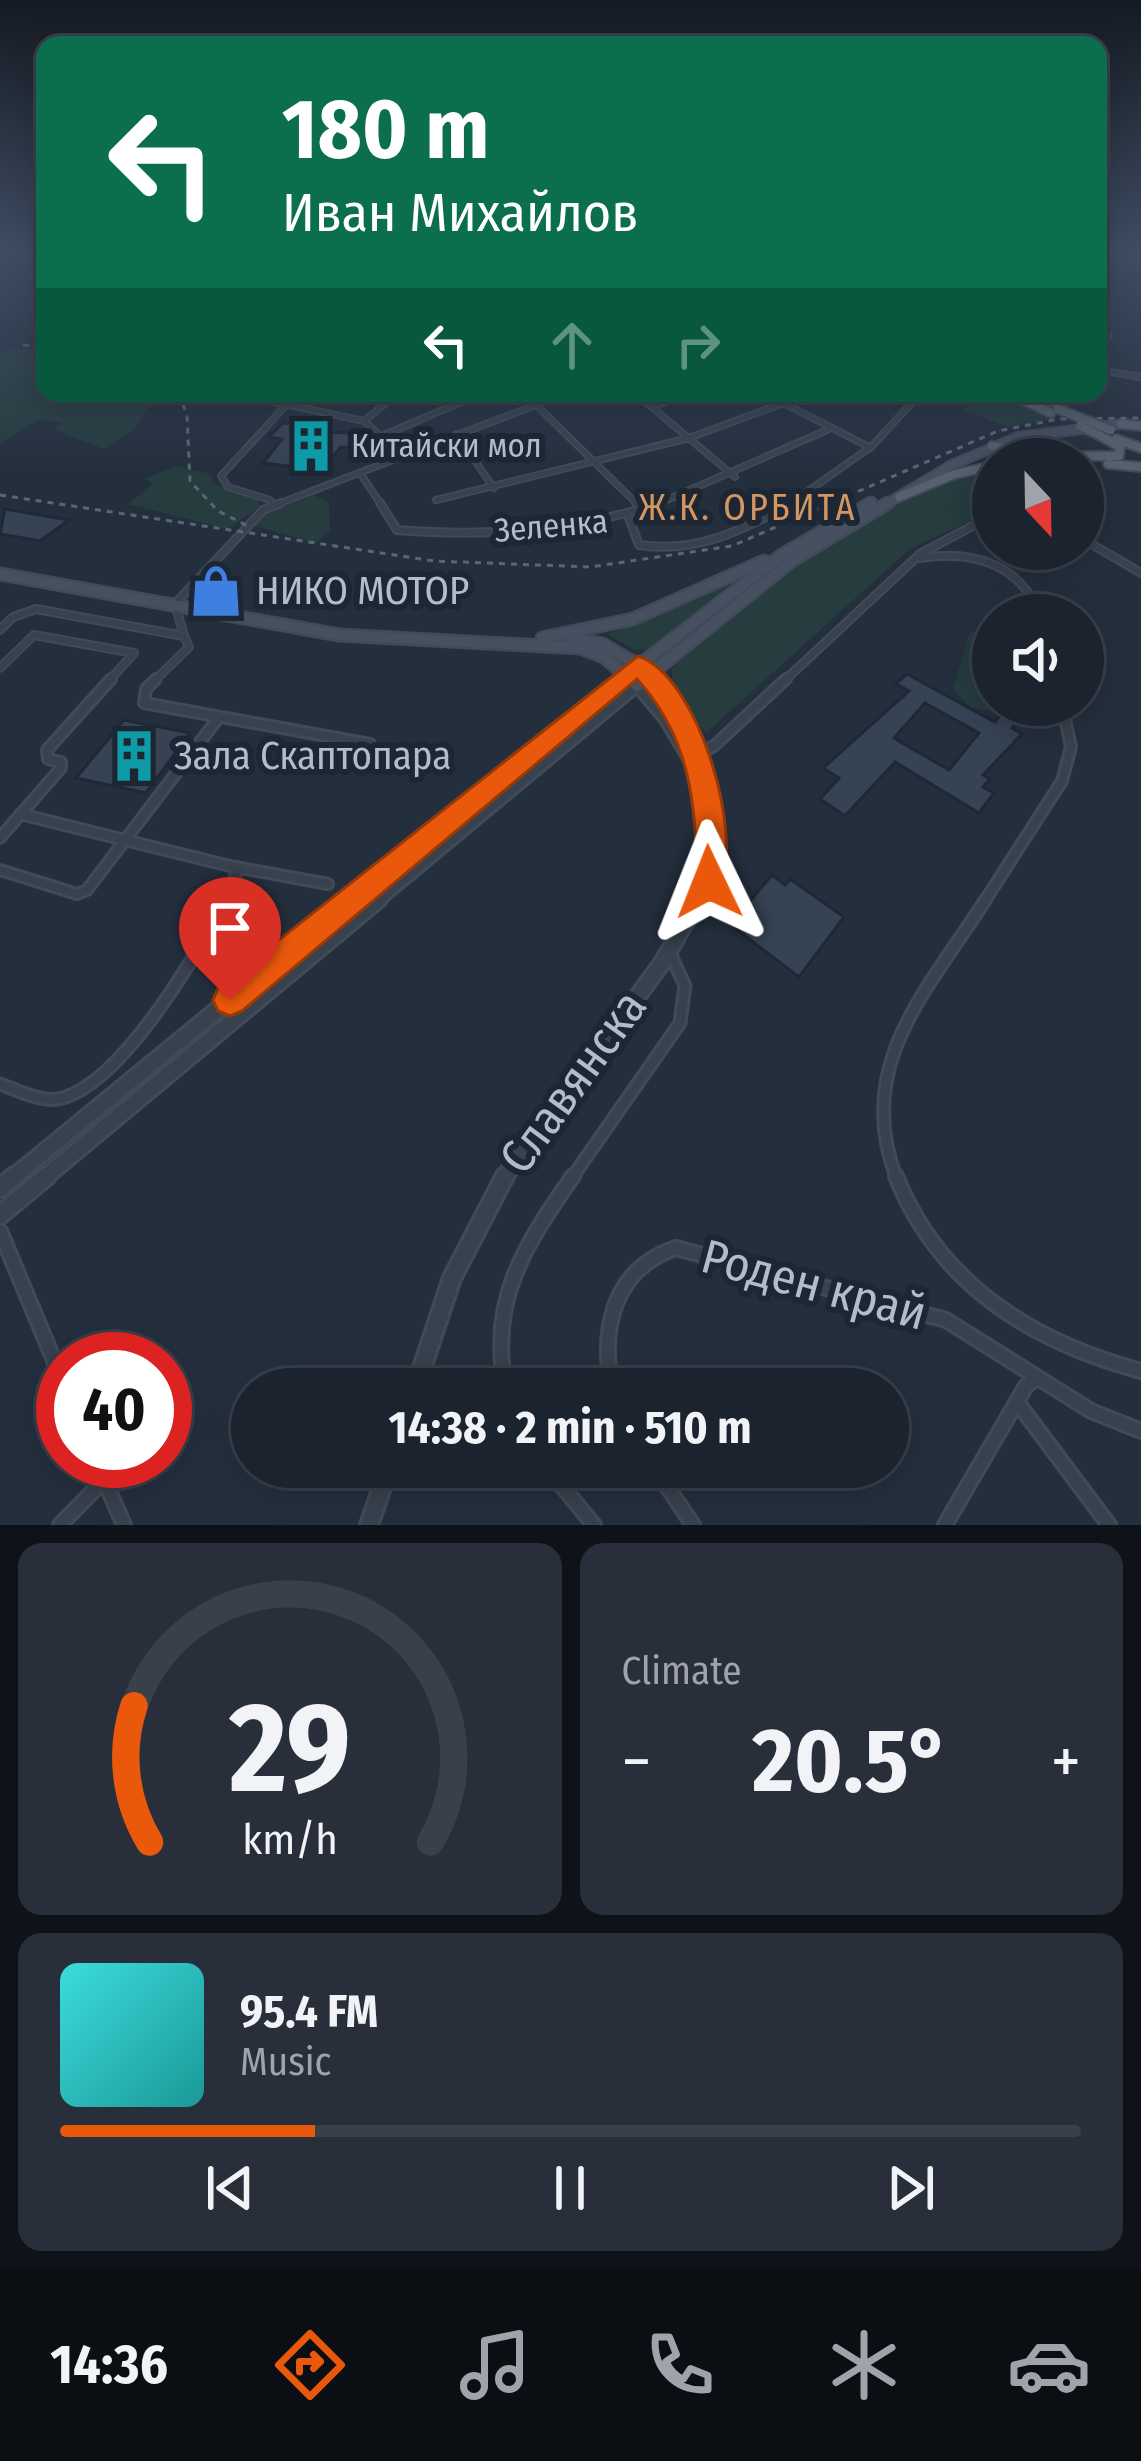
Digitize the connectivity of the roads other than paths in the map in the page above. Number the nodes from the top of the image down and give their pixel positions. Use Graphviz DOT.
graph roads {
  1 [pos="1107,371"];
  2 [pos="1141,377"];
  3 [pos="288,402"];
  4 [pos="387,402"];
  5 [pos="461,402"];
  6 [pos="536,402"];
  7 [pos="647,402"];
  8 [pos="665,402"];
  9 [pos="778,402"];
  10 [pos="915,402"];
  11 [pos="1034,402"];
  12 [pos="1041,402"];
  13 [pos="1047,402"];
  14 [pos="781,404"];
  15 [pos="652,406"];
  16 [pos="1057,410"];
  17 [pos="364,421"];
  18 [pos="1141,425"];
  19 [pos="827,430"];
  20 [pos="1109,431"];
  21 [pos="456,434"];
  22 [pos="380,436"];
  23 [pos="689,438"];
  24 [pos="1021,438"];
  25 [pos="368,442"];
  26 [pos="1141,445"];
  27 [pos="871,448"];
  28 [pos="972,455"];
  29 [pos="1104,456"];
  30 [pos="598,462"];
  31 [pos="954,464"];
  32 [pos="1104,464"];
  33 [pos="1141,467"];
  34 [pos="972,470"];
  35 [pos="360,472"];
  36 [pos="735,477"];
  37 [pos="494,488"];
  38 [pos="899,497"];
  39 [pos="436,500"];
  40 [pos="272,506"];
  41 [pos="645,512"];
  42 [pos="629,518"];
  43 [pos="972,526"];
  44 [pos="1104,551"];
  45 [pos="782,555"];
  46 [pos="918,559"];
  47 [pos="1141,572"];
  48 [pos="0,574"];
  49 [pos="1029,594"];
  50 [pos="175,604"];
  51 [pos="0,630"];
  52 [pos="184,636"];
  53 [pos="542,638"];
  54 [pos="449,644"];
  55 [pos="638,665"];
  56 [pos="0,668"];
  57 [pos="649,676"];
  58 [pos="632,680"];
  59 [pos="219,717"];
  60 [pos="1066,726"];
  61 [pos="370,744"];
  62 [pos="694,756"];
  63 [pos="20,814"];
  64 [pos="0,838"];
  65 [pos="127,842"];
  66 [pos="234,867"];
  67 [pos="0,871"];
  68 [pos="328,884"];
  69 [pos="669,951"];
  70 [pos="0,1084"];
  71 [pos="0,1188"];
  72 [pos="0,1215"];
  73 [pos="0,1232"];
  74 [pos="42,1332"];
  75 [pos="422,1368"];
  76 [pos="503,1368"];
  77 [pos="607,1368"];
  78 [pos="1141,1371"];
  79 [pos="1038,1378"];
  80 [pos="1017,1402"];
  81 [pos="1141,1431"];
  82 [pos="96,1488"];
  83 [pos="108,1488"];
  84 [pos="381,1488"];
  85 [pos="563,1488"];
  86 [pos="668,1488"];
  87 [pos="60,1525"];
  88 [pos="124,1525"];
  89 [pos="369,1525"];
  90 [pos="594,1525"];
  91 [pos="693,1525"];
  92 [pos="945,1525"];
  93 [pos="1109,1525"];
  1 -- 2 [label="street"];
  3 -- 17 [label="street"];
  3 -- 40 [label="street"];
  4 -- 17 [label="street"];
  5 -- 22 [label="street"];
  6 -- 21 [label="street"];
  6 -- 30 [label="street"];
  7 -- 15 [label="street"];
  8 -- 15 [label="street"];
  9 -- 14 [label="street"];
  10 -- 27 [label="street"];
  11 -- 16 [label="main road"];
  12 -- 16 [label="main road"];
  13 -- 16 [label="main road"];
  14 -- 19 [label="street"];
  14 -- 23 [label="street"];
  15 -- 23 [label="street"];
  16 -- 20 [label="main road, bridge"];
  17 -- 22 [label="street"];
  18 -- 20 [label="main road"];
  19 -- 27 [label="street"];
  19 -- 36 [label="street, Зеленка"];
  20 -- 24 [label="main road"];
  20 -- 26 [label="main road"];
  20 -- 29 [label="main road"];
  21 -- 35 [label="street"];
  21 -- 37 [label="street"];
  22 -- 25 [label="street"];
  23 -- 30 [label="street"];
  23 -- 36 [label="street"];
  27 -- 42 [label="street"];
  28 -- 31 [label="main road"];
  30 -- 37 [label="street"];
  30 -- 41 [label="street"];
  31 -- 38 [label="main road"];
  31 -- 45 [label="main road"];
  32 -- 33 [label="main road"];
  34 -- 38 [label="main road"];
  35 -- 40 [label="street"];
  35 -- 42 [label="street, Зеленка"];
  36 -- 41 [label="street, Зеленка"];
  37 -- 39 [label="street"];
  38 -- 57 [label="main road"];
  40 -- 50 [label="street"];
  41 -- 42 [label="street, Зеленка"];
  43 -- 46 [label="street"];
  44 -- 47 [label="street"];
  45 -- 53 [label="main road"];
  45 -- 55 [label="main road"];
  46 -- 49 [label="street"];
  46 -- 62 [label="street"];
  48 -- 50 [label="main road"];
  50 -- 52 [label="street"];
  50 -- 54 [label="main road"];
  51 -- 52 [label="street"];
  52 -- 59 [label="street"];
  53 -- 54 [label="main road"];
  53 -- 55 [label="main road"];
  54 -- 58 [label="main road"];
  55 -- 57 [label="main road"];
  55 -- 58 [label="main road"];
  56 -- 63 [label="street"];
  57 -- 58 [label="main road"];
  57 -- 62 [label="street, Славянска"];
  58 -- 62 [label="street, Славянска"];
  58 -- 71 [label="street"];
  58 -- 72 [label="street"];
  59 -- 61 [label="street"];
  59 -- 65 [label="street"];
  60 -- 78 [label="street"];
  62 -- 69 [label="street, Славянска"];
  63 -- 64 [label="street"];
  63 -- 65 [label="street"];
  65 -- 66 [label="street"];
  65 -- 67 [label="street"];
  66 -- 68 [label="street"];
  66 -- 70 [label="street"];
  69 -- 75 [label="street, Славянска"];
  69 -- 76 [label="street"];
  73 -- 74 [label="street"];
  77 -- 79 [label="street, Роден край"];
  79 -- 80 [label="street"];
  79 -- 81 [label="street, Роден край"];
  80 -- 92 [label="street"];
  80 -- 93 [label="street"];
  82 -- 87 [label="street"];
  83 -- 88 [label="street"];
  84 -- 89 [label="street"];
  85 -- 90 [label="street"];
  86 -- 91 [label="street"];
}
